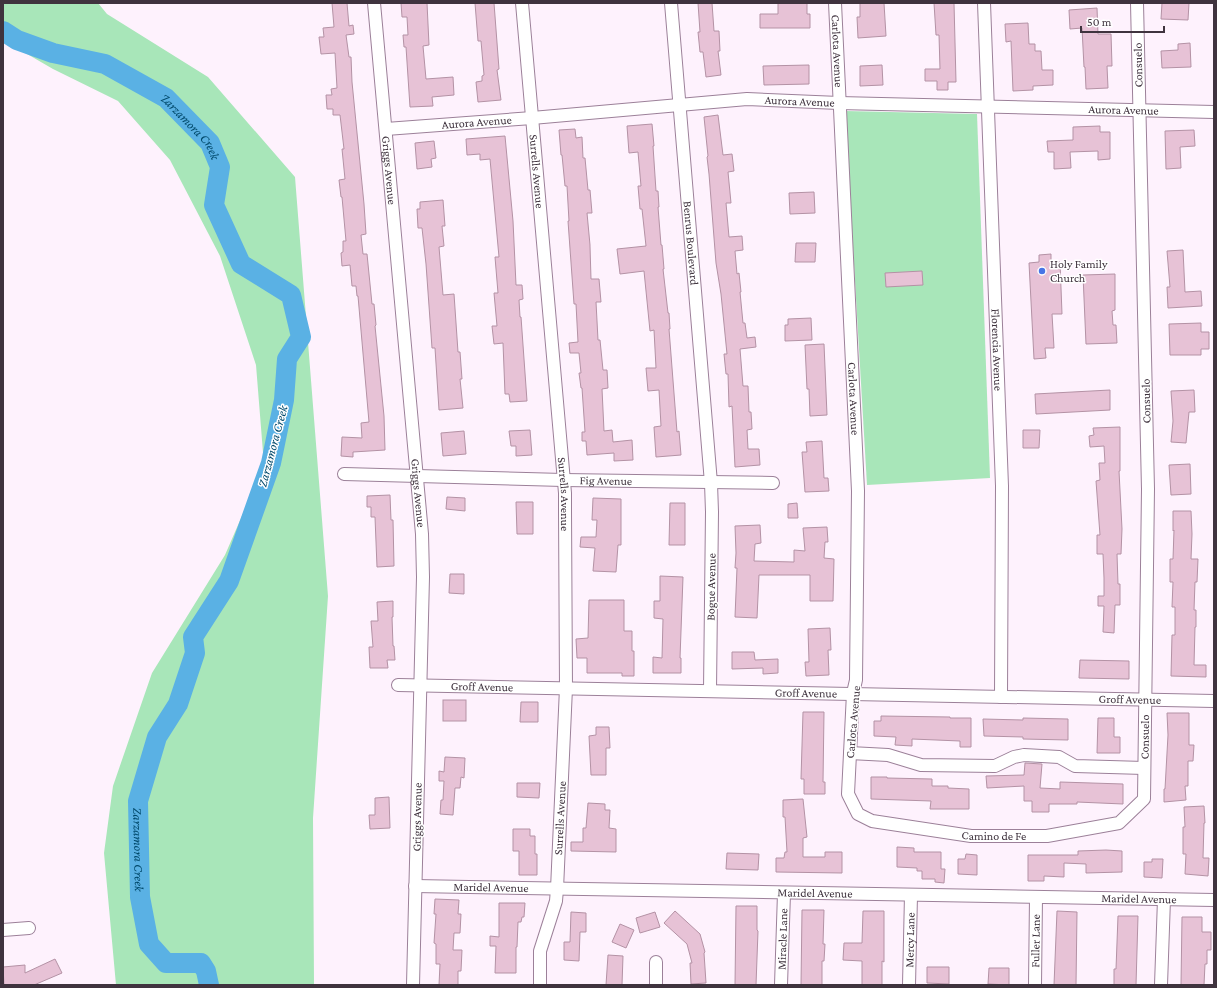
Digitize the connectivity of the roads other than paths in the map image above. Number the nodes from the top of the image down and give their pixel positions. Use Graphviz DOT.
graph roads {
  1 [pos="374,3"];
  2 [pos="522,3"];
  3 [pos="671,3"];
  4 [pos="835,3"];
  5 [pos="984,3"];
  6 [pos="1137,3"];
  7 [pos="839,103"];
  8 [pos="679,105"];
  9 [pos="988,107"];
  10 [pos="1139,110"];
  11 [pos="1214,112"];
  12 [pos="532,118"];
  13 [pos="386,128"];
  14 [pos="344,474"];
  15 [pos="416,476"];
  16 [pos="563,480"];
  17 [pos="711,483"];
  18 [pos="773,483"];
  19 [pos="398,684"];
  20 [pos="420,685"];
  21 [pos="566,688"];
  22 [pos="710,690"];
  23 [pos="853,693"];
  24 [pos="1001,697"];
  25 [pos="1146,699"];
  26 [pos="1214,701"];
  27 [pos="850,753"];
  28 [pos="1144,768"];
  29 [pos="848,794"];
  30 [pos="1144,799"];
  31 [pos="415,886"];
  32 [pos="557,889"];
  33 [pos="784,893"];
  34 [pos="911,895"];
  35 [pos="1036,897"];
  36 [pos="1164,899"];
  37 [pos="1214,900"];
  38 [pos="30,928"];
  39 [pos="3,930"];
  40 [pos="656,962"];
  41 [pos="413,985"];
  42 [pos="540,985"];
  43 [pos="656,985"];
  44 [pos="781,985"];
  45 [pos="909,985"];
  46 [pos="1035,985"];
  47 [pos="1161,985"];
  1 -- 13 [label="street, Griggs Avenue"];
  2 -- 12 [label="street, Surrells Avenue"];
  3 -- 8 [label="street, Benrus Boulevard"];
  4 -- 7 [label="street, Carlota Avenue"];
  5 -- 9 [label="street, Florencia Avenue"];
  6 -- 10 [label="street, Consuelo"];
  7 -- 8 [label="street, Aurora Avenue"];
  7 -- 9 [label="street, Aurora Avenue"];
  7 -- 23 [label="street, Carlota Avenue"];
  8 -- 12 [label="street, Aurora Avenue"];
  8 -- 17 [label="street, Benrus Boulevard"];
  9 -- 10 [label="street, Aurora Avenue"];
  9 -- 24 [label="street, Florencia Avenue"];
  10 -- 11 [label="street, Aurora Avenue"];
  10 -- 25 [label="street, Consuelo"];
  12 -- 13 [label="street, Aurora Avenue"];
  12 -- 16 [label="street, Surrells Avenue"];
  13 -- 15 [label="street, Griggs Avenue"];
  14 -- 15 [label="street, Fig Avenue"];
  15 -- 16 [label="street, Fig Avenue"];
  15 -- 20 [label="street, Griggs Avenue"];
  16 -- 17 [label="street, Fig Avenue"];
  16 -- 21 [label="street, Surrells Avenue"];
  17 -- 18 [label="street, Fig Avenue"];
  17 -- 22 [label="street, Bogue Avenue"];
  19 -- 20 [label="street, Groff Avenue"];
  20 -- 21 [label="street, Groff Avenue"];
  20 -- 31 [label="street, Griggs Avenue"];
  21 -- 22 [label="street, Groff Avenue"];
  21 -- 32 [label="street, Surrells Avenue"];
  22 -- 23 [label="street, Groff Avenue"];
  23 -- 24 [label="street, Groff Avenue"];
  23 -- 27 [label="street, Carlota Avenue"];
  24 -- 25 [label="street, Groff Avenue"];
  25 -- 26 [label="street, Groff Avenue"];
  25 -- 28 [label="street, Consuelo"];
  27 -- 28 [label="street"];
  27 -- 29 [label="street, Carlota Avenue"];
  28 -- 30 [label="street, Consuelo"];
  29 -- 30 [label="street, Camino de Fe"];
  31 -- 32 [label="street, Maridel Avenue"];
  31 -- 41 [label="street, Griggs Avenue"];
  32 -- 33 [label="street, Maridel Avenue"];
  32 -- 42 [label="street, Surrells Avenue"];
  33 -- 34 [label="street, Maridel Avenue"];
  33 -- 44 [label="street, Miracle Lane"];
  34 -- 35 [label="street, Maridel Avenue"];
  34 -- 45 [label="street, Mercy Lane"];
  35 -- 36 [label="street, Maridel Avenue"];
  35 -- 46 [label="street, Fuller Lane"];
  36 -- 37 [label="street, Maridel Avenue"];
  36 -- 47 [label="street"];
  38 -- 39 [label="street"];
  40 -- 43 [label="street"];
}
